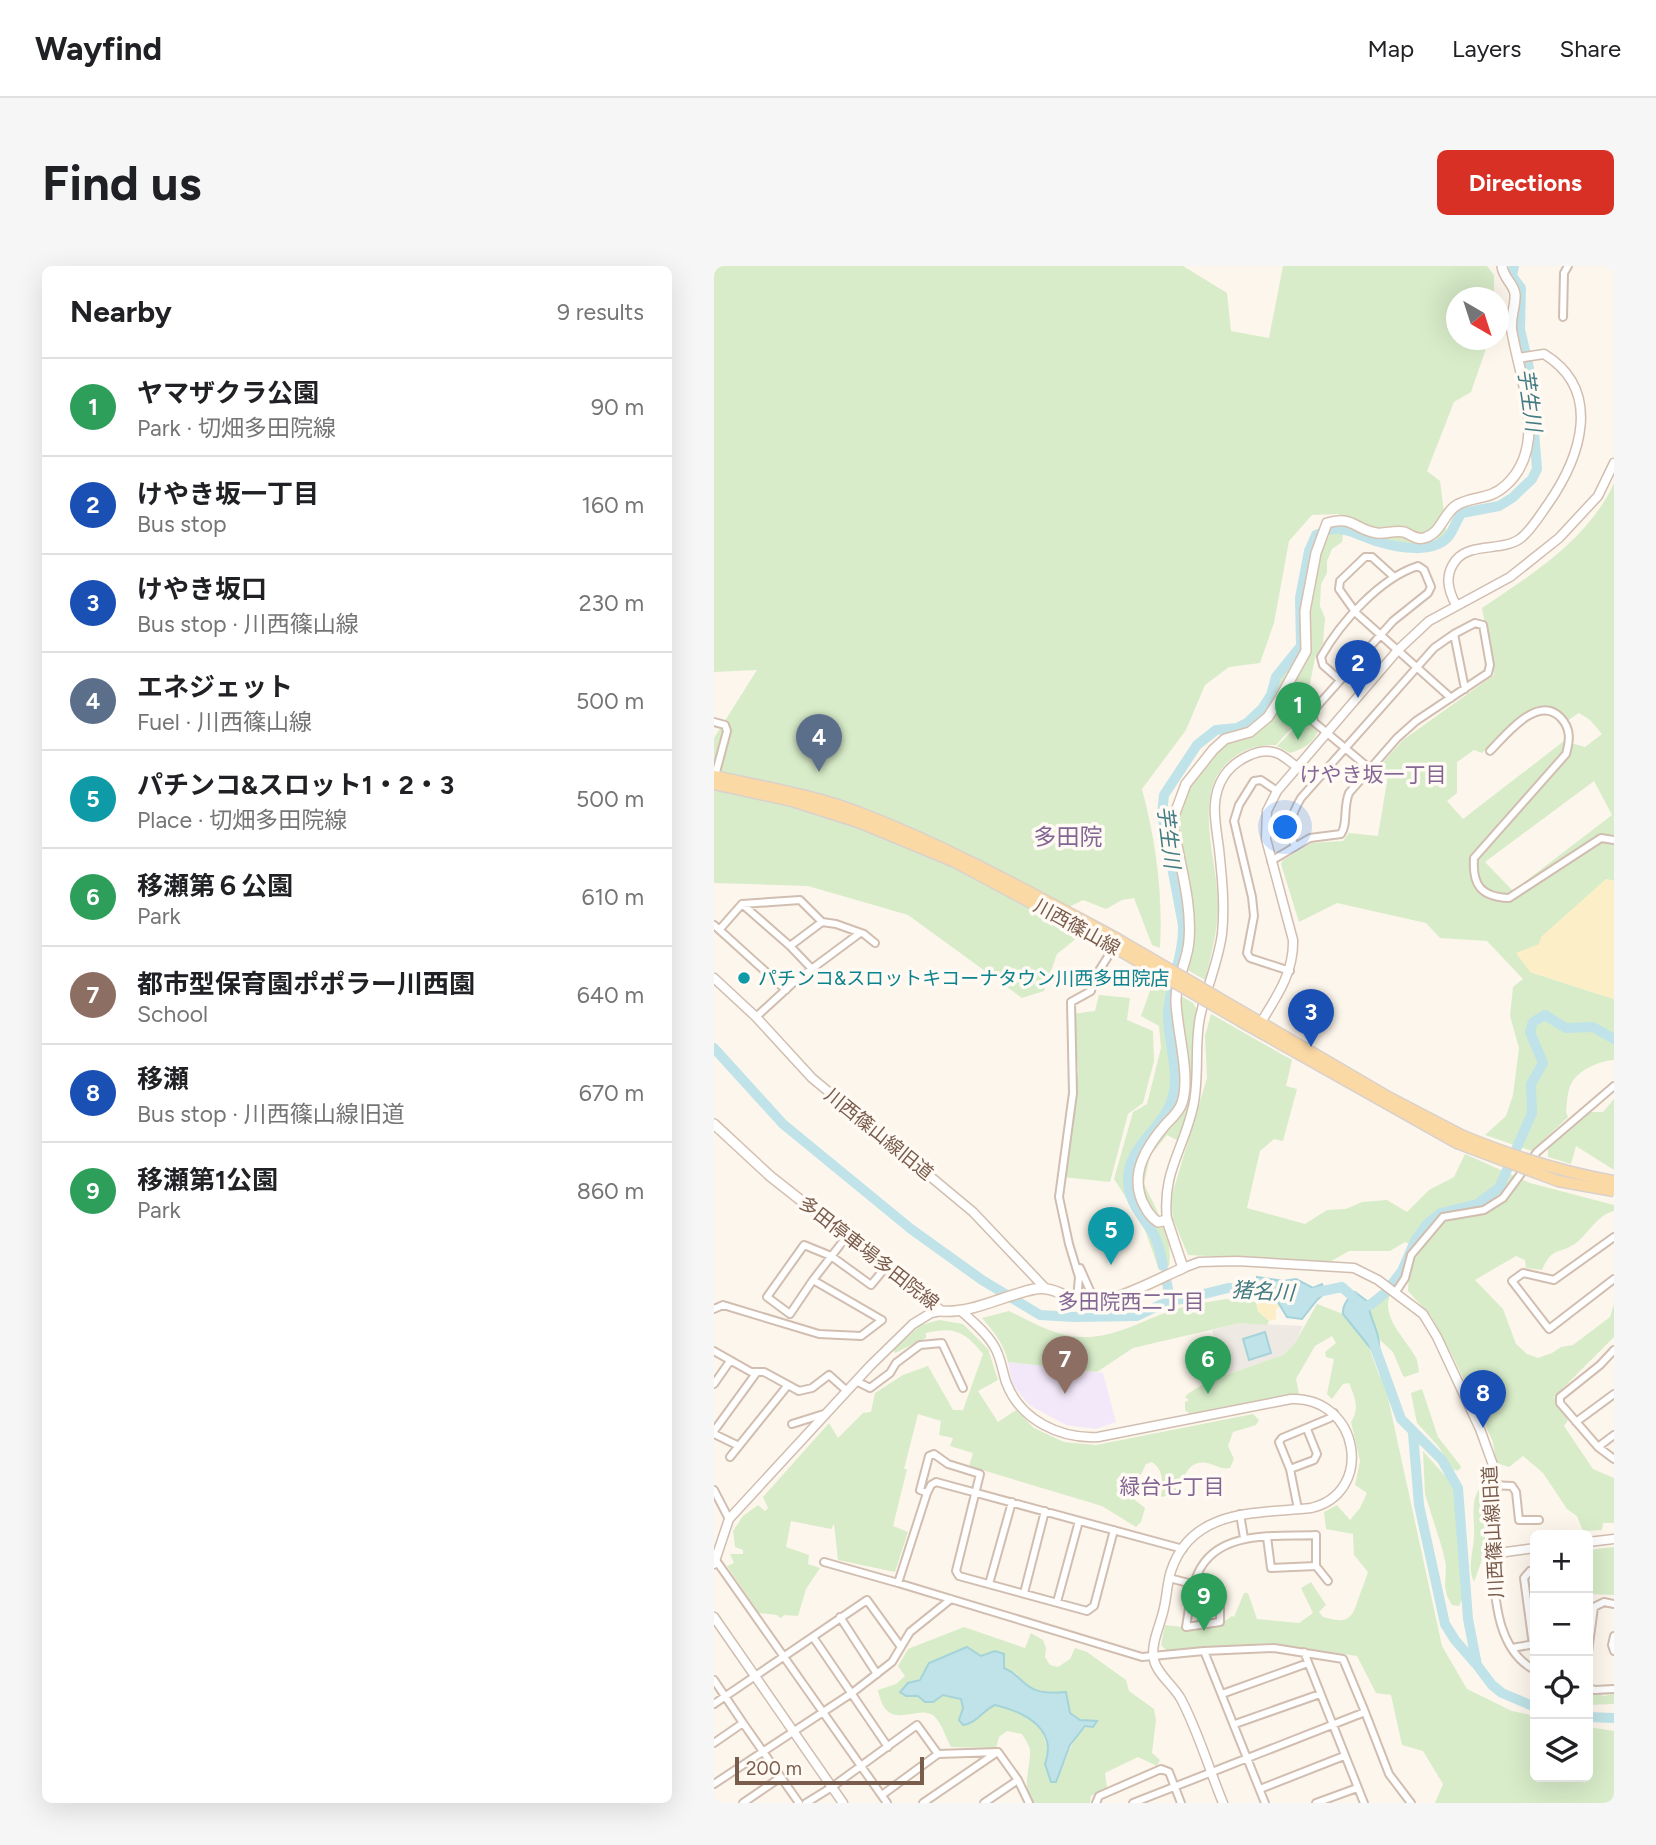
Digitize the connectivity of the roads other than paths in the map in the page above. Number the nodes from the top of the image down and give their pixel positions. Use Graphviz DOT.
graph roads {
  1 [pos="1502,266"];
  2 [pos="1568,266"];
  3 [pos="1563,317"];
  4 [pos="1520,358"];
  5 [pos="1614,463"];
  6 [pos="1393,576"];
  7 [pos="1455,605"];
  8 [pos="1356,613"];
  9 [pos="1380,634"];
  10 [pos="1454,634"];
  11 [pos="1398,650"];
  12 [pos="1417,666"];
  13 [pos="1340,680"];
  14 [pos="1465,689"];
  15 [pos="1451,698"];
  16 [pos="714,722"];
  17 [pos="1326,733"];
  18 [pos="1345,749"];
  19 [pos="1490,751"];
  20 [pos="1296,766"];
  21 [pos="1370,769"];
  22 [pos="714,776"];
  23 [pos="714,784"];
  24 [pos="1277,791"];
  25 [pos="1614,840"];
  26 [pos="1295,847"];
  27 [pos="1271,861"];
  28 [pos="742,904"];
  29 [pos="822,922"];
  30 [pos="717,927"];
  31 [pos="860,933"];
  32 [pos="875,943"];
  33 [pos="1113,943"];
  34 [pos="790,946"];
  35 [pos="812,969"];
  36 [pos="1290,971"];
  37 [pos="714,978"];
  38 [pos="786,990"];
  39 [pos="756,1017"];
  40 [pos="1259,1026"];
  41 [pos="1614,1086"];
  42 [pos="714,1124"];
  43 [pos="1460,1139"];
  44 [pos="1614,1181"];
  45 [pos="1614,1191"];
  46 [pos="1167,1220"];
  47 [pos="847,1236"];
  48 [pos="1614,1237"];
  49 [pos="1069,1244"];
  50 [pos="831,1256"];
  51 [pos="885,1268"];
  52 [pos="1183,1268"];
  53 [pos="1614,1279"];
  54 [pos="813,1280"];
  55 [pos="1042,1289"];
  56 [pos="1391,1289"];
  57 [pos="1077,1299"];
  58 [pos="1092,1301"];
  59 [pos="714,1309"];
  60 [pos="960,1310"];
  61 [pos="941,1311"];
  62 [pos="1614,1350"];
  63 [pos="714,1351"];
  64 [pos="730,1361"];
  65 [pos="757,1372"];
  66 [pos="856,1381"];
  67 [pos="714,1384"];
  68 [pos="788,1385"];
  69 [pos="963,1388"];
  70 [pos="847,1391"];
  71 [pos="1614,1394"];
  72 [pos="827,1413"];
  73 [pos="1334,1413"];
  74 [pos="1576,1423"];
  75 [pos="792,1424"];
  76 [pos="1307,1429"];
  77 [pos="714,1433"];
  78 [pos="1614,1435"];
  79 [pos="739,1446"];
  80 [pos="1598,1447"];
  81 [pos="730,1457"];
  82 [pos="1614,1459"];
  83 [pos="1290,1469"];
  84 [pos="1492,1485"];
  85 [pos="714,1490"];
  86 [pos="928,1493"];
  87 [pos="976,1493"];
  88 [pos="1012,1502"];
  89 [pos="1298,1509"];
  90 [pos="1045,1511"];
  91 [pos="1240,1514"];
  92 [pos="729,1519"];
  93 [pos="1539,1520"];
  94 [pos="1079,1521"];
  95 [pos="1114,1530"];
  96 [pos="1267,1537"];
  97 [pos="1244,1538"];
  98 [pos="1614,1539"];
  99 [pos="1593,1541"];
  100 [pos="1182,1549"];
  101 [pos="1530,1549"];
  102 [pos="1491,1554"];
  103 [pos="715,1561"];
  104 [pos="824,1562"];
  105 [pos="1316,1566"];
  106 [pos="1530,1570"];
  107 [pos="1169,1578"];
  108 [pos="1328,1581"];
  109 [pos="898,1583"];
  110 [pos="989,1584"];
  111 [pos="1194,1584"];
  112 [pos="1024,1593"];
  113 [pos="951,1599"];
  114 [pos="1057,1602"];
  115 [pos="1614,1604"];
  116 [pos="1593,1610"];
  117 [pos="714,1617"];
  118 [pos="1530,1617"];
  119 [pos="840,1618"];
  120 [pos="1614,1636"];
  121 [pos="813,1637"];
  122 [pos="1530,1645"];
  123 [pos="901,1647"];
  124 [pos="1512,1648"];
  125 [pos="1204,1651"];
  126 [pos="1614,1651"];
  127 [pos="1304,1652"];
  128 [pos="785,1656"];
  129 [pos="1153,1656"];
  130 [pos="1308,1663"];
  131 [pos="1530,1668"];
  132 [pos="877,1674"];
  133 [pos="755,1675"];
  134 [pos="714,1680"];
  135 [pos="1593,1689"];
  136 [pos="1614,1689"];
  137 [pos="852,1693"];
  138 [pos="1321,1694"];
  139 [pos="1222,1695"];
  140 [pos="725,1696"];
  141 [pos="714,1704"];
  142 [pos="822,1712"];
  143 [pos="1365,1712"];
  144 [pos="743,1723"];
  145 [pos="1235,1724"];
  146 [pos="1333,1724"];
  147 [pos="793,1731"];
  148 [pos="714,1743"];
  149 [pos="888,1747"];
  150 [pos="763,1751"];
  151 [pos="998,1752"];
  152 [pos="938,1754"];
  153 [pos="1344,1756"];
  154 [pos="1248,1760"];
  155 [pos="861,1766"];
  156 [pos="1210,1771"];
  157 [pos="781,1777"];
  158 [pos="1018,1780"];
  159 [pos="714,1784"];
  160 [pos="1174,1785"];
  161 [pos="832,1787"];
  162 [pos="1357,1788"];
  163 [pos="1260,1789"];
  164 [pos="882,1795"];
  165 [pos="1144,1801"];
  166 [pos="1408,1802"];
  167 [pos="743,1803"];
  168 [pos="799,1803"];
  169 [pos="806,1803"];
  170 [pos="843,1803"];
  171 [pos="887,1803"];
  172 [pos="923,1803"];
  173 [pos="984,1803"];
  174 [pos="1029,1803"];
  175 [pos="1096,1803"];
  176 [pos="1133,1803"];
  177 [pos="1181,1803"];
  178 [pos="1223,1803"];
  179 [pos="1265,1803"];
  180 [pos="1315,1803"];
  181 [pos="1364,1803"];
  1 -- 4 [label="main road"];
  2 -- 3 [label="street"];
  4 -- 7 [label="street"];
  4 -- 46 [label="main road"];
  5 -- 7 [label="street"];
  6 -- 8 [label="street"];
  6 -- 8 [label="street"];
  6 -- 9 [label="street"];
  7 -- 11 [label="street"];
  8 -- 9 [label="street"];
  8 -- 13 [label="street"];
  9 -- 11 [label="street"];
  9 -- 13 [label="street"];
  10 -- 12 [label="street"];
  10 -- 14 [label="street"];
  10 -- 14 [label="street"];
  11 -- 12 [label="street"];
  11 -- 17 [label="street"];
  12 -- 15 [label="street"];
  12 -- 18 [label="street"];
  13 -- 17 [label="street"];
  14 -- 15 [label="street"];
  15 -- 21 [label="street"];
  16 -- 22 [label="street"];
  17 -- 18 [label="street"];
  17 -- 20 [label="street"];
  18 -- 21 [label="street"];
  18 -- 26 [label="street"];
  19 -- 25 [label="street"];
  20 -- 24 [label="street"];
  20 -- 46 [label="street"];
  21 -- 26 [label="street"];
  22 -- 33 [label="main road, 川西篠山線"];
  23 -- 33 [label="main road, 川西篠山線"];
  24 -- 27 [label="street"];
  24 -- 36 [label="street"];
  26 -- 27 [label="street"];
  27 -- 36 [label="street"];
  28 -- 29 [label="street"];
  28 -- 30 [label="street"];
  28 -- 34 [label="street"];
  29 -- 31 [label="street"];
  29 -- 34 [label="street"];
  30 -- 38 [label="street"];
  31 -- 32 [label="street"];
  31 -- 35 [label="street"];
  33 -- 40 [label="main road, 川西篠山線, bridge"];
  33 -- 49 [label="street"];
  34 -- 35 [label="street"];
  35 -- 38 [label="street"];
  36 -- 40 [label="street"];
  37 -- 39 [label="street, 川西篠山線旧道"];
  38 -- 39 [label="street"];
  39 -- 55 [label="street, 川西篠山線旧道"];
  40 -- 43 [label="main road, 川西篠山線"];
  41 -- 56 [label="street"];
  42 -- 47 [label="main road, 多田停車場多田院線"];
  43 -- 44 [label="main road, 川西篠山線, bridge"];
  43 -- 45 [label="main road, 川西篠山線, bridge"];
  46 -- 52 [label="main road"];
  47 -- 50 [label="street"];
  47 -- 51 [label="main road, 多田停車場多田院線"];
  48 -- 53 [label="street"];
  49 -- 57 [label="street"];
  49 -- 58 [label="street"];
  50 -- 51 [label="street"];
  50 -- 54 [label="street"];
  50 -- 54 [label="street"];
  51 -- 61 [label="main road, 多田停車場多田院線"];
  52 -- 56 [label="street, 川西篠山線旧道"];
  52 -- 58 [label="main road"];
  54 -- 59 [label="street"];
  55 -- 57 [label="main road"];
  55 -- 60 [label="main road, 多田停車場多田院線"];
  56 -- 84 [label="street, 川西篠山線旧道"];
  57 -- 58 [label="main road"];
  60 -- 61 [label="main road, 多田停車場多田院線"];
  60 -- 73 [label="street"];
  61 -- 66 [label="street"];
  62 -- 74 [label="street"];
  63 -- 64 [label="street"];
  64 -- 65 [label="street"];
  64 -- 67 [label="street"];
  65 -- 68 [label="street"];
  65 -- 77 [label="street"];
  66 -- 69 [label="street"];
  66 -- 70 [label="street"];
  68 -- 70 [label="street"];
  68 -- 79 [label="street"];
  70 -- 72 [label="street"];
  71 -- 74 [label="street"];
  72 -- 75 [label="street"];
  72 -- 92 [label="street"];
  73 -- 76 [label="street"];
  73 -- 89 [label="street"];
  74 -- 80 [label="street"];
  76 -- 83 [label="street"];
  76 -- 83 [label="street"];
  77 -- 79 [label="street"];
  78 -- 80 [label="street"];
  79 -- 81 [label="street"];
  80 -- 82 [label="street"];
  83 -- 89 [label="street"];
  84 -- 93 [label="street"];
  84 -- 102 [label="street, 川西篠山線旧道"];
  85 -- 92 [label="street"];
  86 -- 87 [label="street"];
  86 -- 87 [label="street"];
  86 -- 109 [label="street"];
  87 -- 88 [label="street"];
  87 -- 110 [label="street"];
  88 -- 90 [label="street"];
  88 -- 110 [label="street"];
  89 -- 91 [label="street"];
  90 -- 94 [label="street"];
  90 -- 112 [label="street"];
  91 -- 97 [label="street"];
  91 -- 100 [label="street"];
  92 -- 103 [label="street"];
  94 -- 95 [label="street"];
  94 -- 114 [label="street"];
  95 -- 100 [label="street"];
  95 -- 114 [label="street"];
  96 -- 97 [label="street"];
  96 -- 105 [label="street"];
  96 -- 105 [label="street"];
  97 -- 111 [label="street"];
  98 -- 99 [label="street"];
  100 -- 107 [label="street"];
  101 -- 102 [label="street"];
  102 -- 124 [label="street, 川西篠山線旧道"];
  103 -- 128 [label="street"];
  104 -- 109 [label="street"];
  105 -- 108 [label="street"];
  106 -- 118 [label="street"];
  107 -- 111 [label="street"];
  107 -- 129 [label="street"];
  109 -- 113 [label="street"];
  110 -- 112 [label="street"];
  111 -- 111 [label="street"];
  112 -- 114 [label="street"];
  113 -- 123 [label="street"];
  113 -- 129 [label="street"];
  115 -- 116 [label="street"];
  117 -- 133 [label="street"];
  119 -- 121 [label="street"];
  119 -- 123 [label="street"];
  119 -- 132 [label="street"];
  120 -- 126 [label="street"];
  121 -- 128 [label="street"];
  121 -- 137 [label="street"];
  122 -- 124 [label="street"];
  123 -- 132 [label="street"];
  124 -- 131 [label="street, 川西篠山線旧道"];
  125 -- 127 [label="street"];
  125 -- 129 [label="street"];
  125 -- 139 [label="street"];
  127 -- 130 [label="street"];
  127 -- 143 [label="street"];
  128 -- 133 [label="street"];
  128 -- 142 [label="street"];
  129 -- 156 [label="street"];
  130 -- 138 [label="street"];
  130 -- 139 [label="street"];
  132 -- 137 [label="street"];
  133 -- 140 [label="street"];
  133 -- 147 [label="street"];
  134 -- 140 [label="street"];
  135 -- 136 [label="street"];
  137 -- 142 [label="street"];
  137 -- 149 [label="street"];
  138 -- 145 [label="street"];
  138 -- 146 [label="street"];
  139 -- 145 [label="street"];
  140 -- 141 [label="street"];
  140 -- 144 [label="street"];
  142 -- 147 [label="street"];
  142 -- 155 [label="street"];
  143 -- 146 [label="street"];
  143 -- 166 [label="street"];
  144 -- 148 [label="street"];
  144 -- 150 [label="street"];
  145 -- 154 [label="street"];
  146 -- 153 [label="street"];
  146 -- 154 [label="street"];
  147 -- 150 [label="street"];
  147 -- 161 [label="street"];
  149 -- 152 [label="street"];
  149 -- 155 [label="street"];
  150 -- 157 [label="street"];
  150 -- 159 [label="street"];
  151 -- 152 [label="street"];
  151 -- 158 [label="street"];
  151 -- 172 [label="street"];
  152 -- 164 [label="street"];
  153 -- 162 [label="street"];
  153 -- 163 [label="street"];
  154 -- 156 [label="street"];
  154 -- 163 [label="street"];
  155 -- 161 [label="street"];
  155 -- 164 [label="street"];
  156 -- 160 [label="street"];
  156 -- 178 [label="street"];
  157 -- 167 [label="street"];
  157 -- 168 [label="street"];
  158 -- 173 [label="street"];
  158 -- 174 [label="street"];
  160 -- 165 [label="street"];
  160 -- 175 [label="street"];
  160 -- 177 [label="street"];
  161 -- 169 [label="street"];
  161 -- 170 [label="street"];
  162 -- 180 [label="street"];
  162 -- 181 [label="street"];
  163 -- 179 [label="street"];
  164 -- 171 [label="street"];
  165 -- 176 [label="street"];
}
